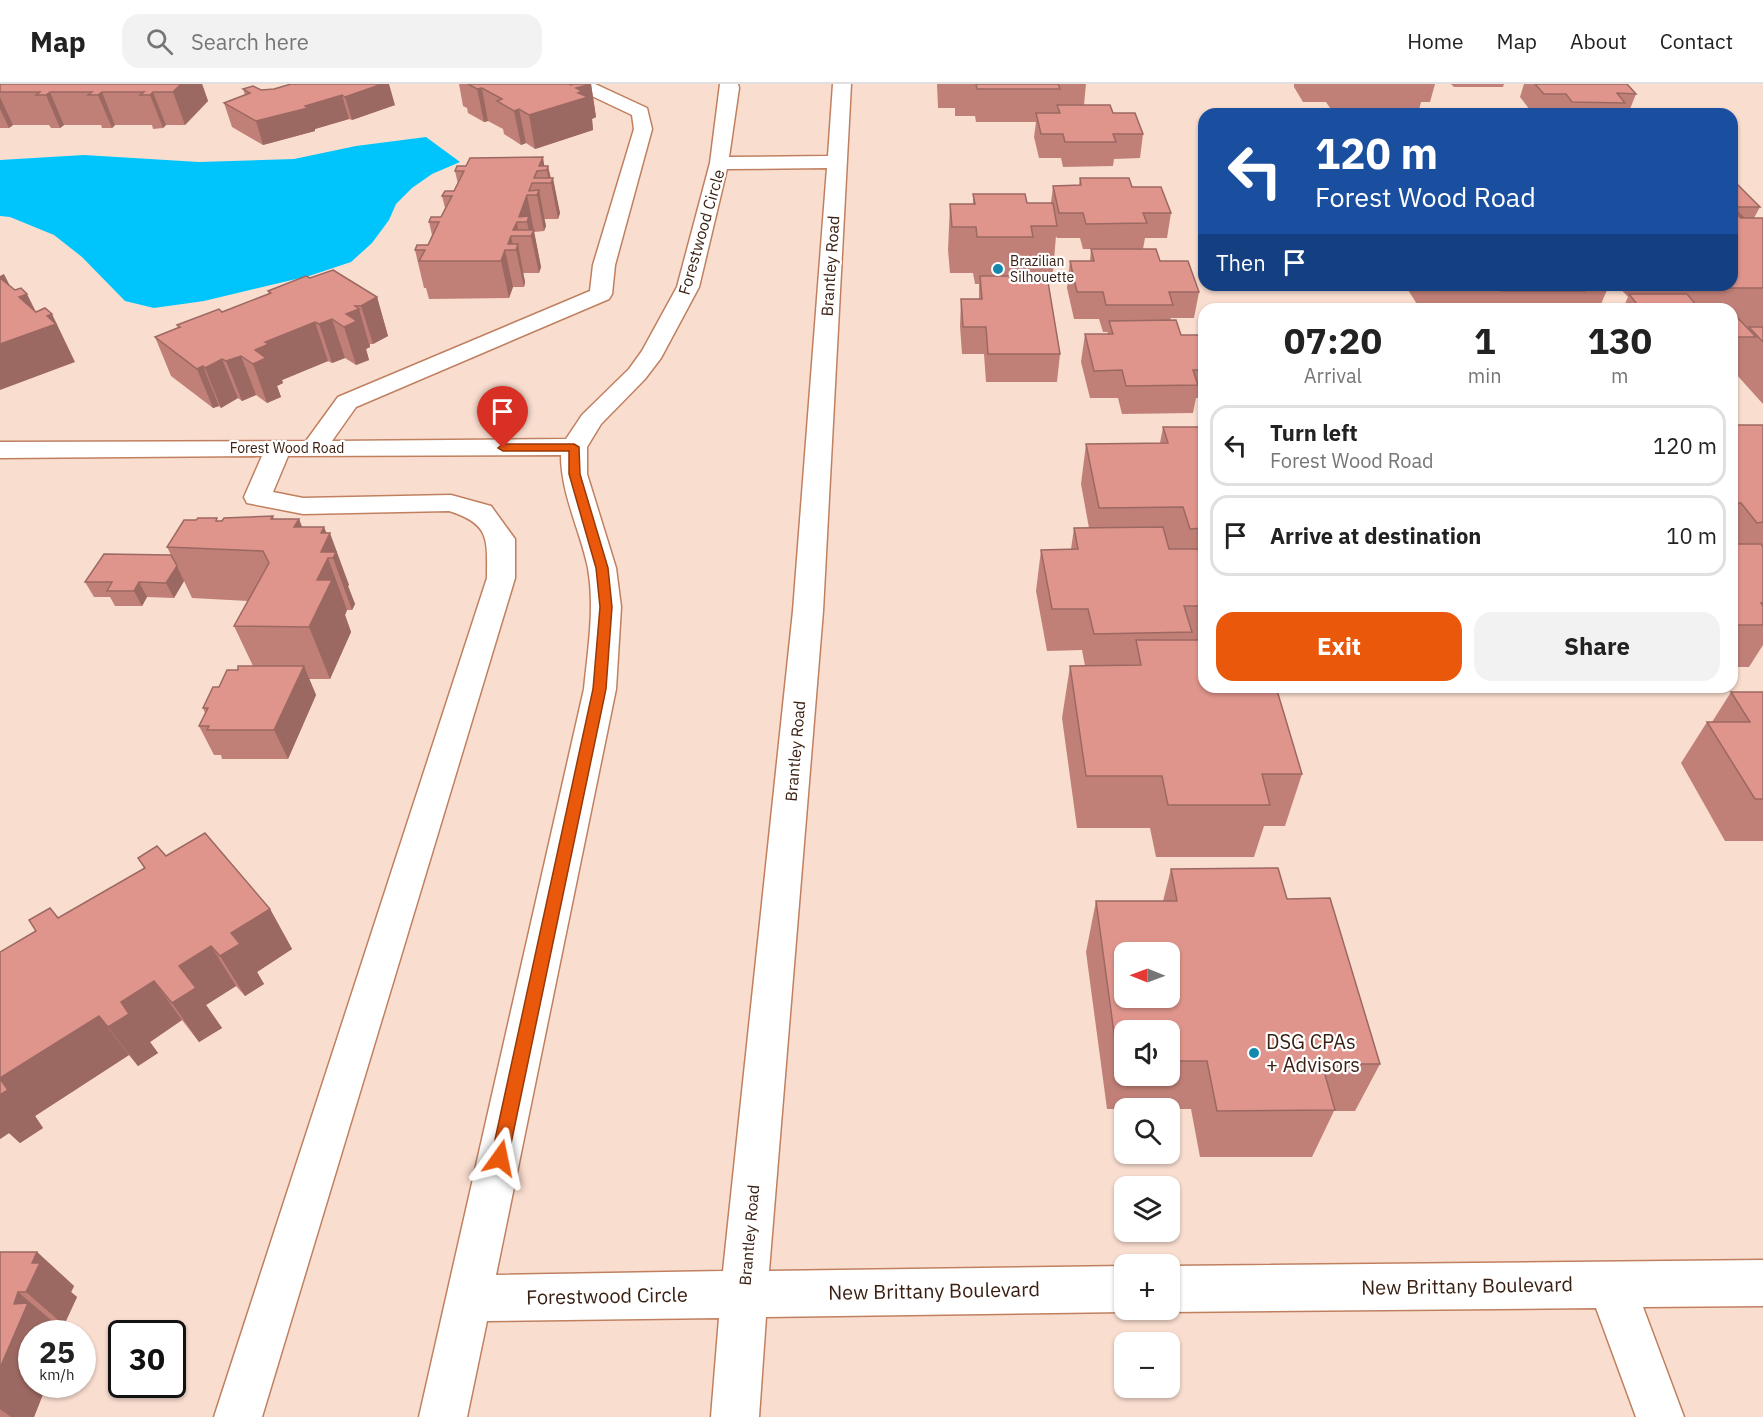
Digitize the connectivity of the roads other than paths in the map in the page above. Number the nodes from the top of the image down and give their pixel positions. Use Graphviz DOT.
graph roads {
  1 [pos="581,84"];
  2 [pos="729,84"];
  3 [pos="842,84"];
  4 [pos="837,162"];
  5 [pos="719,163"];
  6 [pos="574,447"];
  7 [pos="279,448"];
  8 [pos="314,448"];
  9 [pos="0,450"];
  10 [pos="1763,1282"];
  11 [pos="1611,1284"];
  12 [pos="1114,1289"];
  13 [pos="1180,1289"];
  14 [pos="744,1293"];
  15 [pos="470,1298"];
  16 [pos="238,1417"];
  17 [pos="443,1417"];
  18 [pos="735,1417"];
  19 [pos="1660,1417"];
  1 -- 8 [label="street"];
  2 -- 5 [label="street"];
  3 -- 4 [label="street, Brantley Road"];
  4 -- 5 [label="street, Forestwood Circle"];
  4 -- 14 [label="street, Brantley Road"];
  5 -- 6 [label="street, Forestwood Circle"];
  6 -- 8 [label="street, Forest Wood Road"];
  6 -- 15 [label="street"];
  7 -- 8 [label="street, Forest Wood Road"];
  7 -- 9 [label="street, Forest Wood Road"];
  7 -- 16 [label="street"];
  10 -- 11 [label="street, New Brittany Boulevard"];
  11 -- 13 [label="street, New Brittany Boulevard"];
  11 -- 19 [label="street"];
  12 -- 14 [label="street, New Brittany Boulevard"];
  14 -- 15 [label="street, Forestwood Circle"];
  14 -- 18 [label="street, Brantley Road"];
  15 -- 17 [label="street"];
}
